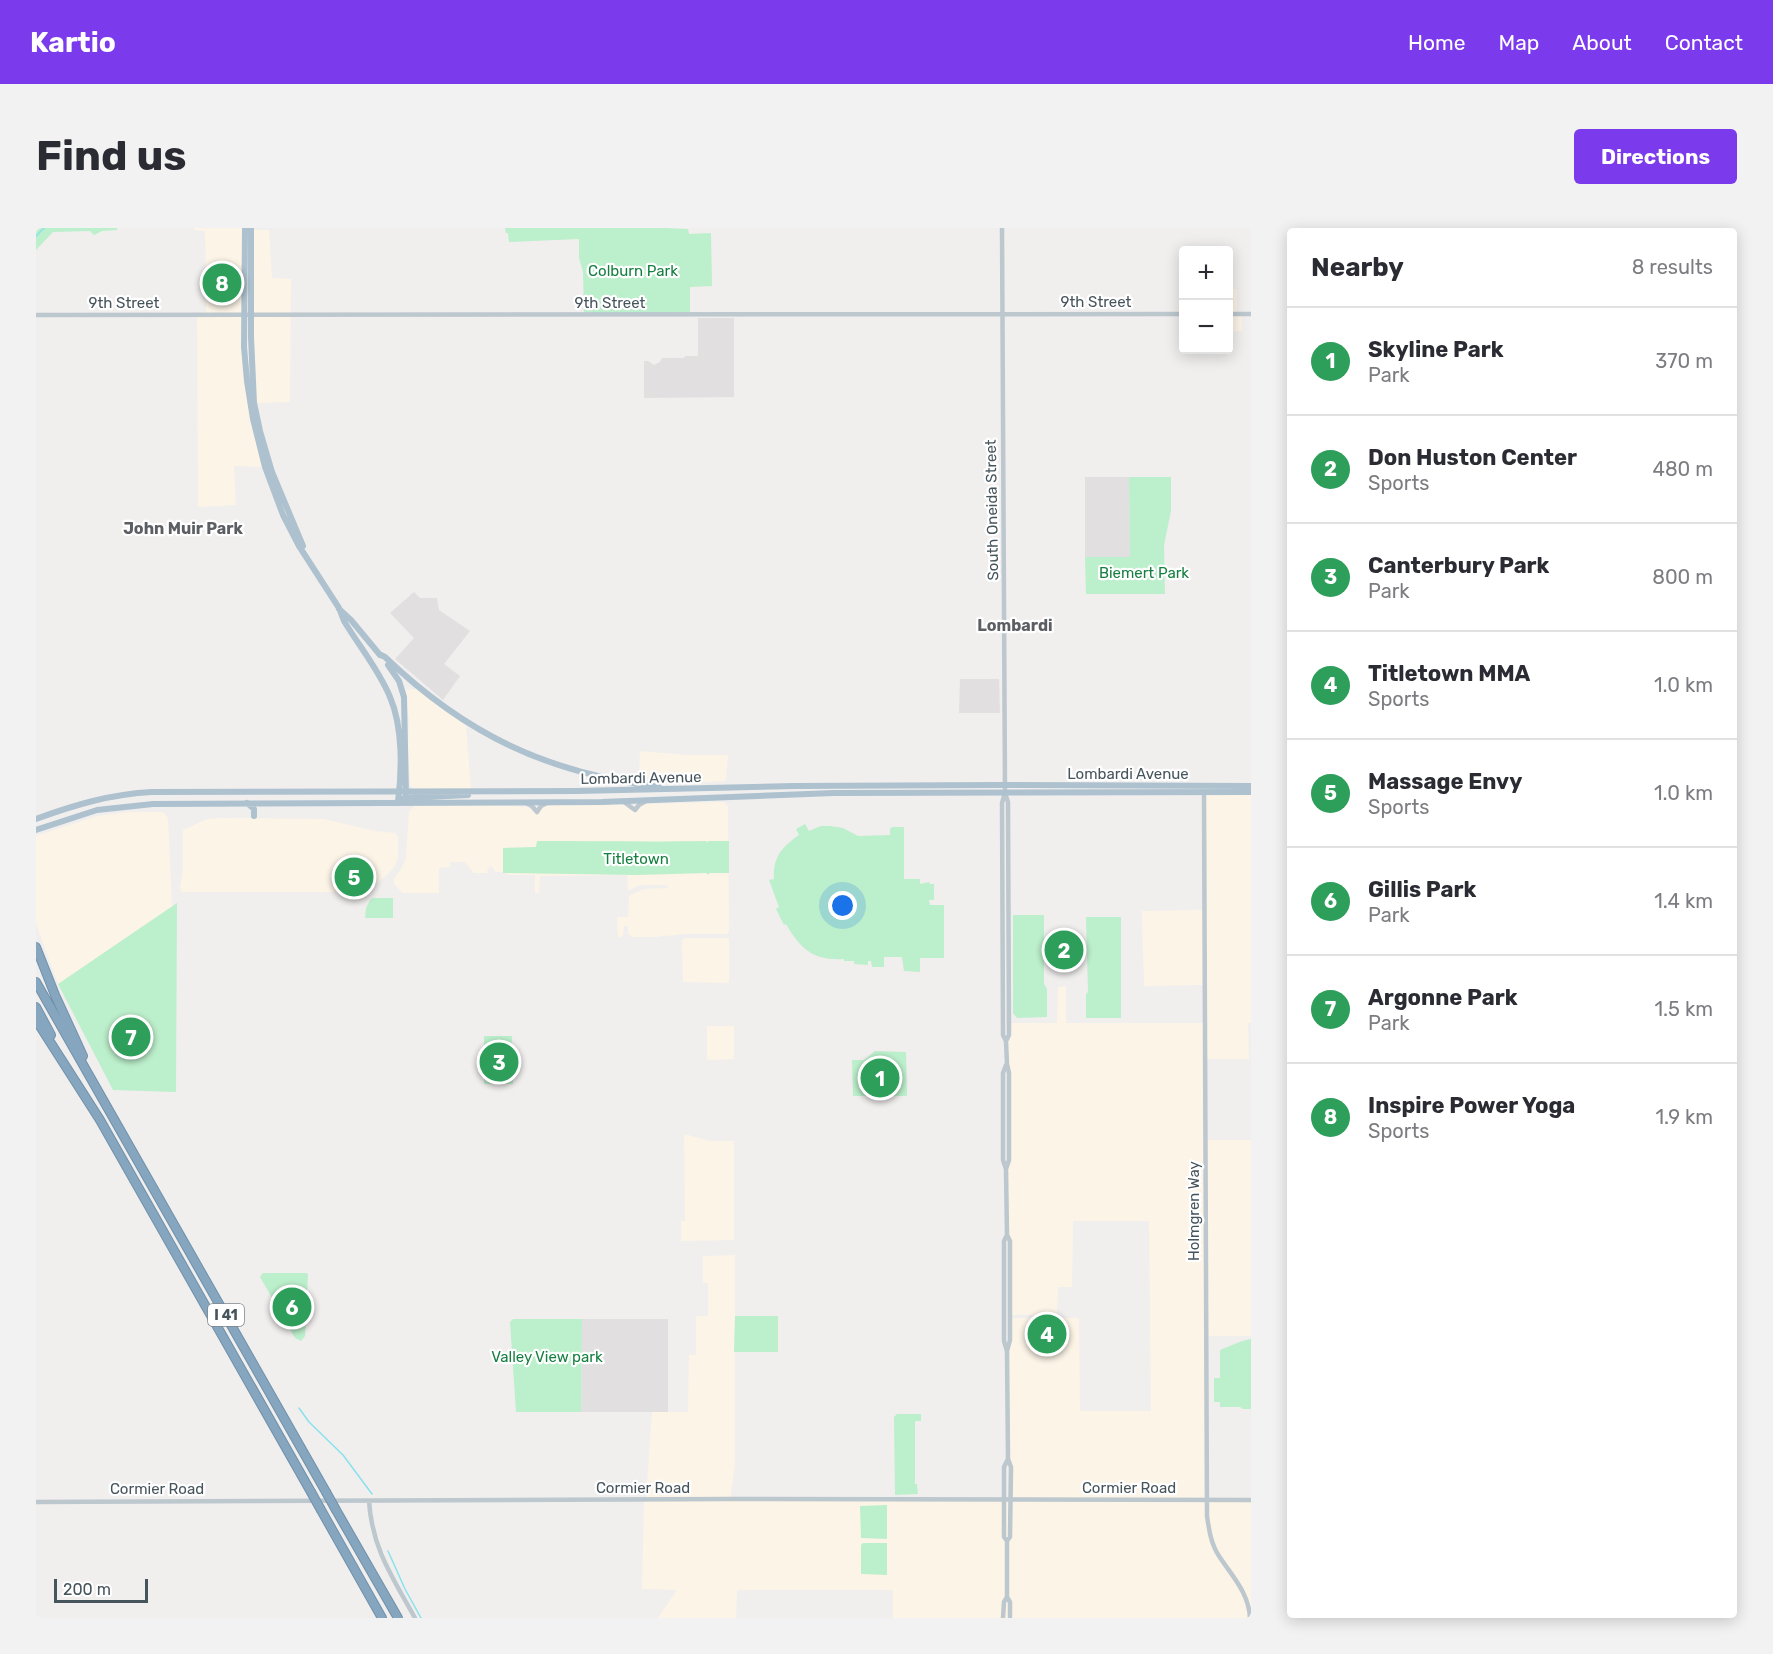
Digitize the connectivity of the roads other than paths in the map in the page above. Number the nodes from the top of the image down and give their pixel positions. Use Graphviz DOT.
graph roads {
  1 [pos="245,228"];
  2 [pos="251,228"];
  3 [pos="1002,228"];
  4 [pos="1003,314"];
  5 [pos="1179,314"];
  6 [pos="1233,314"];
  7 [pos="1251,314"];
  8 [pos="36,315"];
  9 [pos="248,315"];
  10 [pos="339,608"];
  11 [pos="379,654"];
  12 [pos="400,769"];
  13 [pos="1005,785"];
  14 [pos="1251,786"];
  15 [pos="671,790"];
  16 [pos="390,792"];
  17 [pos="1204,792"];
  18 [pos="1251,792"];
  19 [pos="1005,793"];
  20 [pos="403,797"];
  21 [pos="247,802"];
  22 [pos="261,803"];
  23 [pos="36,819"];
  24 [pos="36,830"];
  25 [pos="36,947"];
  26 [pos="36,982"];
  27 [pos="36,1007"];
  28 [pos="36,1020"];
  29 [pos="86,1097"];
  30 [pos="113,1118"];
  31 [pos="1008,1500"];
  32 [pos="1207,1500"];
  33 [pos="1251,1500"];
  34 [pos="369,1501"];
  35 [pos="36,1502"];
  36 [pos="1007,1597"];
  37 [pos="381,1618"];
  38 [pos="399,1618"];
  39 [pos="415,1618"];
  40 [pos="1003,1618"];
  41 [pos="1010,1618"];
  42 [pos="1250,1618"];
  1 -- 9 [label="main road"];
  2 -- 9 [label="main road"];
  3 -- 4 [label="street, South Oneida Street"];
  4 -- 5 [label="street, 9th Street"];
  4 -- 9 [label="street, 9th Street"];
  4 -- 13 [label="street, South Oneida Street"];
  6 -- 7 [label="street"];
  8 -- 9 [label="street, 9th Street"];
  9 -- 10 [label="main road"];
  10 -- 11 [label="main road"];
  10 -- 12 [label="main road"];
  11 -- 15 [label="main road"];
  11 -- 20 [label="main road"];
  12 -- 16 [label="main road"];
  12 -- 20 [label="main road"];
  13 -- 14 [label="main road, Lombardi Avenue"];
  13 -- 15 [label="main road, Lombardi Avenue"];
  13 -- 19 [label="street, South Oneida Street"];
  15 -- 20 [label="main road, Lombardi Avenue"];
  16 -- 20 [label="main road, Lombardi Avenue"];
  16 -- 23 [label="main road, Lombardi Avenue"];
  17 -- 18 [label="main road, Lombardi Avenue"];
  17 -- 19 [label="main road, Lombardi Avenue"];
  17 -- 32 [label="street, Holmgren Way"];
  19 -- 20 [label="main road, Lombardi Avenue"];
  19 -- 31 [label="street, South Oneida Street"];
  20 -- 22 [label="main road, Lombardi Avenue"];
  21 -- 22 [label="main road, Lombardi Avenue"];
  21 -- 22 [label="main road"];
  21 -- 24 [label="main road, Lombardi Avenue"];
  25 -- 30 [label="highway"];
  26 -- 30 [label="highway, I 41"];
  27 -- 29 [label="highway, I 41"];
  28 -- 29 [label="highway"];
  29 -- 37 [label="highway, I 41, bridge"];
  30 -- 38 [label="highway, I 41, bridge"];
  31 -- 32 [label="street, Cormier Road"];
  31 -- 34 [label="street, Cormier Road"];
  31 -- 36 [label="street, South Oneida Street"];
  32 -- 33 [label="street, Cormier Road"];
  32 -- 42 [label="street, Holmgren Way"];
  34 -- 35 [label="street, Cormier Road"];
  34 -- 39 [label="street"];
  36 -- 40 [label="street, South Oneida Street"];
  36 -- 41 [label="street, South Oneida Street"];
}
